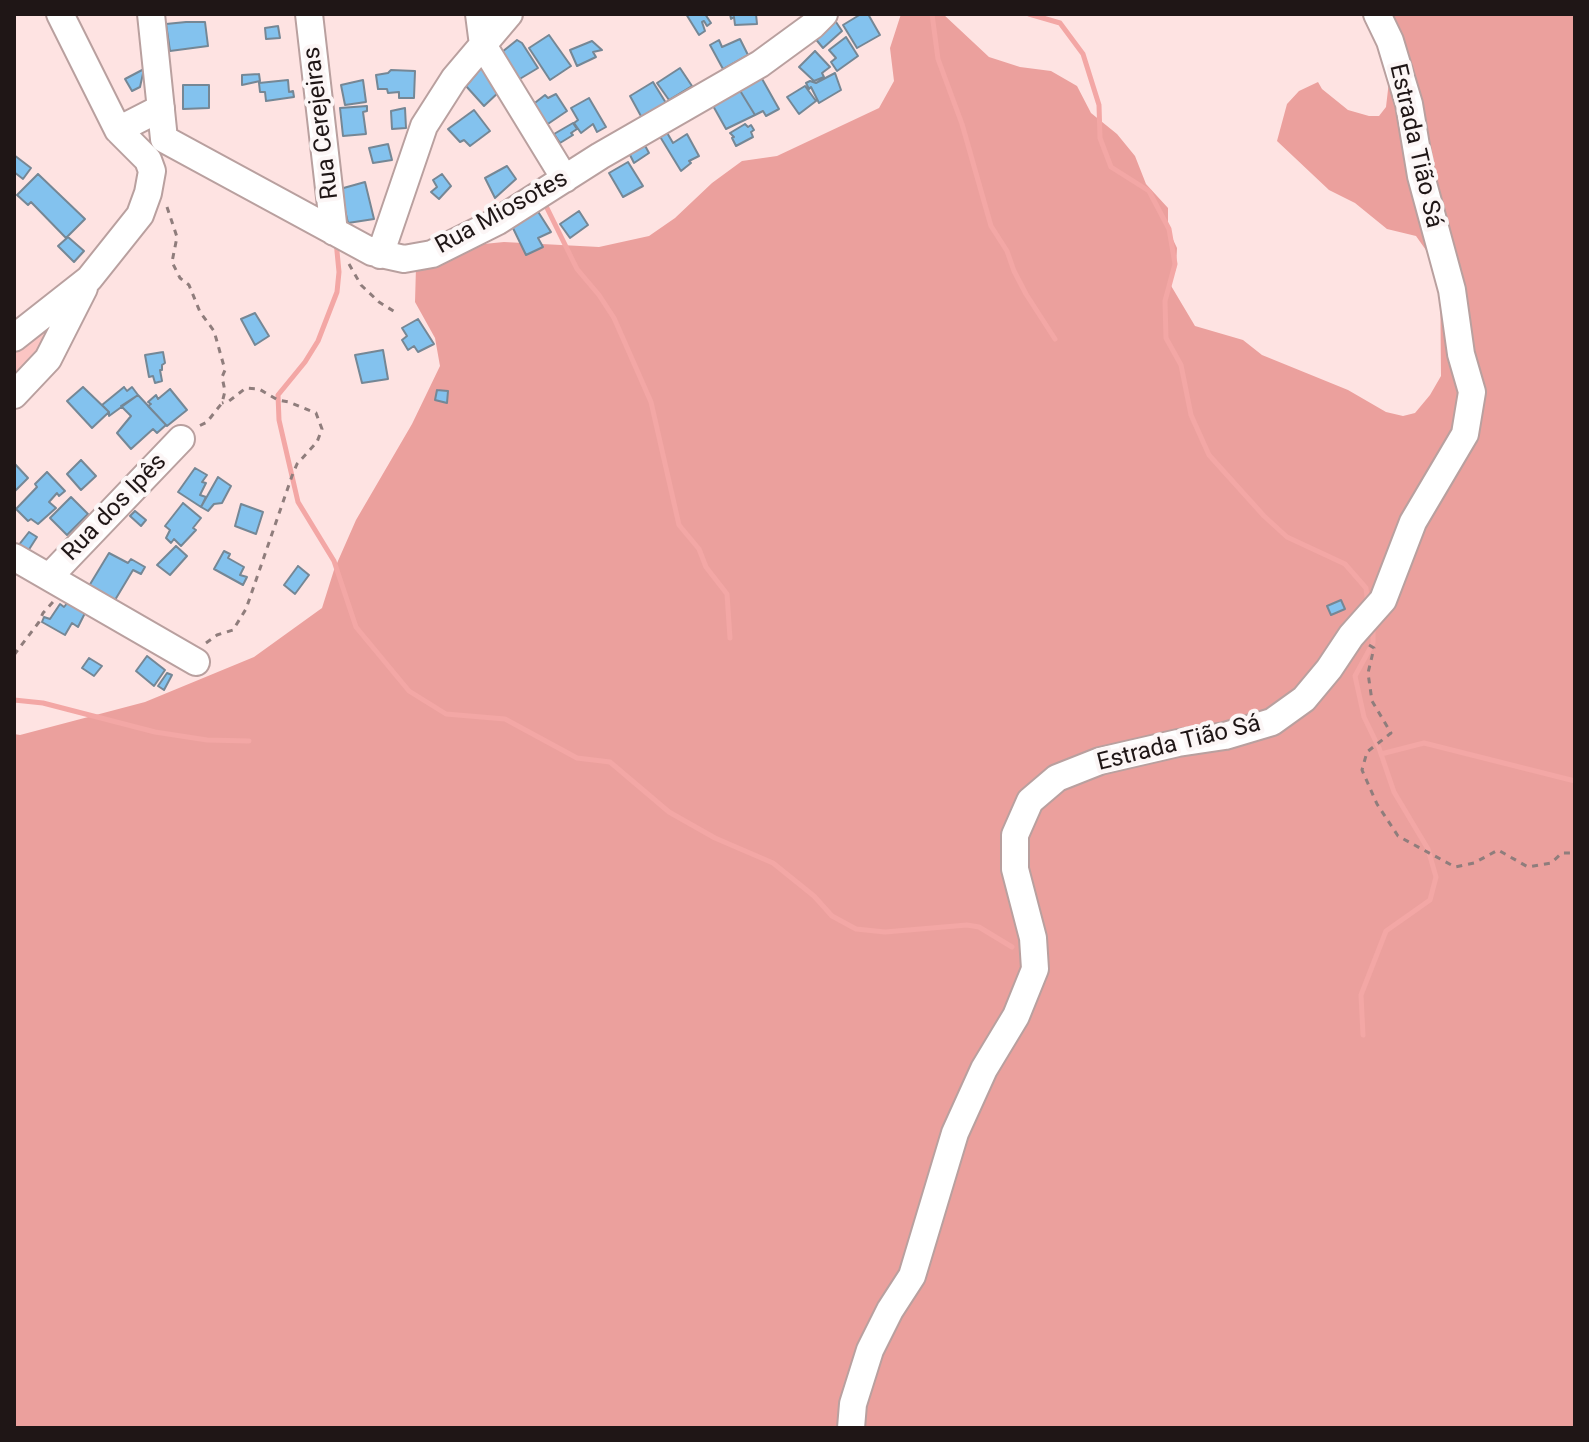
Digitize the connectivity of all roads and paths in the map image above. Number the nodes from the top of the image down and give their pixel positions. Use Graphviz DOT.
graph roads {
  1 [pos="60,14"];
  2 [pos="151,14"];
  3 [pos="309,14"];
  4 [pos="479,14"];
  5 [pos="509,14"];
  6 [pos="824,14"];
  7 [pos="1377,14"];
  8 [pos="483,45"];
  9 [pos="161,108"];
  10 [pos="118,130"];
  11 [pos="164,139"];
  12 [pos="145,162"];
  13 [pos="565,179"];
  14 [pos="338,234"];
  15 [pos="380,255"];
  16 [pos="89,279"];
  17 [pos="395,312"];
  18 [pos="14,338"];
  19 [pos="14,395"];
  20 [pos="222,403"];
  21 [pos="181,439"];
  22 [pos="14,557"];
  23 [pos="57,582"];
  24 [pos="1351,636"];
  25 [pos="14,655"];
  26 [pos="192,660"];
  27 [pos="1575,853"];
  28 [pos="851,1428"];
  1 -- 10 [label="street"];
  2 -- 9 [label="street"];
  3 -- 14 [label="street, Rua Cerejeiras"];
  4 -- 8 [label="street"];
  5 -- 8 [label="street"];
  6 -- 13 [label="street, Rua Miosotes"];
  7 -- 24 [label="street, Estrada Tião Sá"];
  8 -- 13 [label="street"];
  8 -- 15 [label="street"];
  9 -- 10 [label="street"];
  9 -- 11 [label="street"];
  10 -- 12 [label="street"];
  11 -- 12 [label="street"];
  11 -- 14 [label="street, Rua Miosotes"];
  12 -- 16 [label="street"];
  12 -- 20 [label="path"];
  13 -- 15 [label="street, Rua Miosotes"];
  14 -- 15 [label="street, Rua Miosotes"];
  14 -- 17 [label="path"];
  16 -- 18 [label="street"];
  16 -- 19 [label="street"];
  20 -- 21 [label="path"];
  20 -- 26 [label="path"];
  21 -- 23 [label="street, Rua dos Ipês"];
  22 -- 23 [label="street"];
  23 -- 25 [label="path"];
  23 -- 26 [label="street"];
  24 -- 27 [label="path"];
  24 -- 28 [label="street, Estrada Tião Sá"];
}
